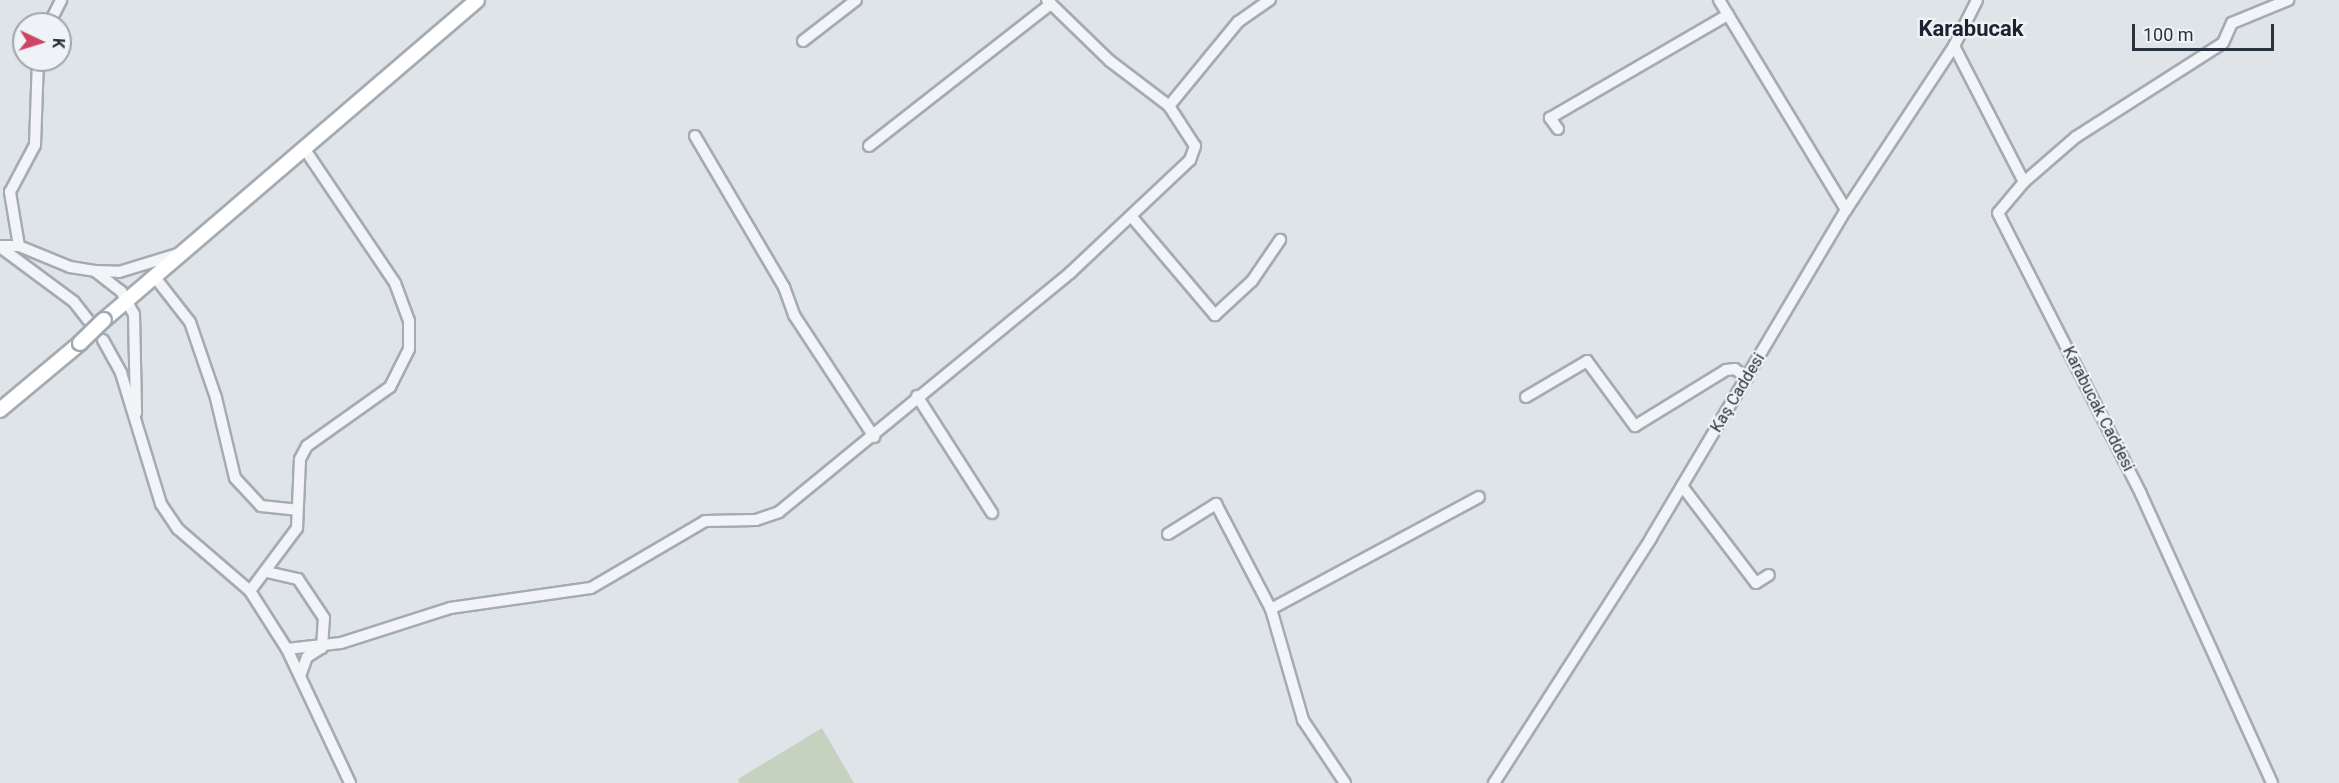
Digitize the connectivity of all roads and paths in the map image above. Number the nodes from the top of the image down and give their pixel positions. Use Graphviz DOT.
graph roads {
  1 [pos="477,0"];
  2 [pos="856,0"];
  3 [pos="1270,0"];
  4 [pos="1719,0"];
  5 [pos="1977,0"];
  6 [pos="2288,0"];
  7 [pos="1049,2"];
  8 [pos="1728,15"];
  9 [pos="803,40"];
  10 [pos="1954,46"];
  11 [pos="38,72"];
  12 [pos="1169,106"];
  13 [pos="1558,129"];
  14 [pos="695,136"];
  15 [pos="869,146"];
  16 [pos="304,148"];
  17 [pos="2024,182"];
  18 [pos="1846,210"];
  19 [pos="1131,216"];
  20 [pos="1280,240"];
  21 [pos="0,246"];
  22 [pos="19,246"];
  23 [pos="181,253"];
  24 [pos="95,271"];
  25 [pos="154,276"];
  26 [pos="127,300"];
  27 [pos="88,320"];
  28 [pos="104,340"];
  29 [pos="1747,378"];
  30 [pos="917,396"];
  31 [pos="1526,398"];
  32 [pos="0,410"];
  33 [pos="136,423"];
  34 [pos="874,437"];
  35 [pos="1682,486"];
  36 [pos="1479,496"];
  37 [pos="297,510"];
  38 [pos="992,513"];
  39 [pos="1168,534"];
  40 [pos="267,572"];
  41 [pos="1769,575"];
  42 [pos="250,591"];
  43 [pos="1271,609"];
  44 [pos="322,648"];
  45 [pos="287,650"];
  46 [pos="300,676"];
  47 [pos="350,783"];
  48 [pos="1345,783"];
  49 [pos="1494,783"];
  50 [pos="2272,783"];
  1 -- 16 [label="main road"];
  2 -- 9 [label="street"];
  3 -- 12 [label="street"];
  4 -- 8 [label="street"];
  5 -- 10 [label="street, Kaş Caddesi"];
  6 -- 17 [label="street"];
  7 -- 12 [label="street"];
  7 -- 15 [label="street"];
  8 -- 13 [label="street"];
  8 -- 18 [label="street"];
  10 -- 17 [label="street"];
  10 -- 18 [label="street, Kaş Caddesi"];
  11 -- 22 [label="street"];
  12 -- 19 [label="street"];
  14 -- 34 [label="street"];
  16 -- 23 [label="main road"];
  16 -- 37 [label="street"];
  17 -- 50 [label="street, Karabucak Caddesi"];
  18 -- 29 [label="street, Kaş Caddesi"];
  19 -- 20 [label="street"];
  19 -- 30 [label="street"];
  21 -- 22 [label="street"];
  21 -- 27 [label="street"];
  22 -- 24 [label="street"];
  23 -- 24 [label="street"];
  23 -- 25 [label="main road"];
  24 -- 26 [label="street"];
  25 -- 26 [label="main road"];
  25 -- 37 [label="street"];
  26 -- 32 [label="main road, bridge"];
  26 -- 33 [label="street"];
  28 -- 33 [label="street"];
  29 -- 31 [label="street"];
  29 -- 35 [label="street, Kaş Caddesi"];
  30 -- 34 [label="street"];
  30 -- 38 [label="street"];
  33 -- 42 [label="street"];
  34 -- 44 [label="street"];
  35 -- 41 [label="street"];
  35 -- 49 [label="street, Kaş Caddesi"];
  36 -- 43 [label="street"];
  37 -- 40 [label="street"];
  39 -- 43 [label="street"];
  40 -- 42 [label="street"];
  40 -- 44 [label="street"];
  42 -- 45 [label="street"];
  43 -- 48 [label="street"];
  44 -- 45 [label="street"];
  44 -- 46 [label="street"];
  45 -- 46 [label="street"];
  46 -- 47 [label="street"];
}
